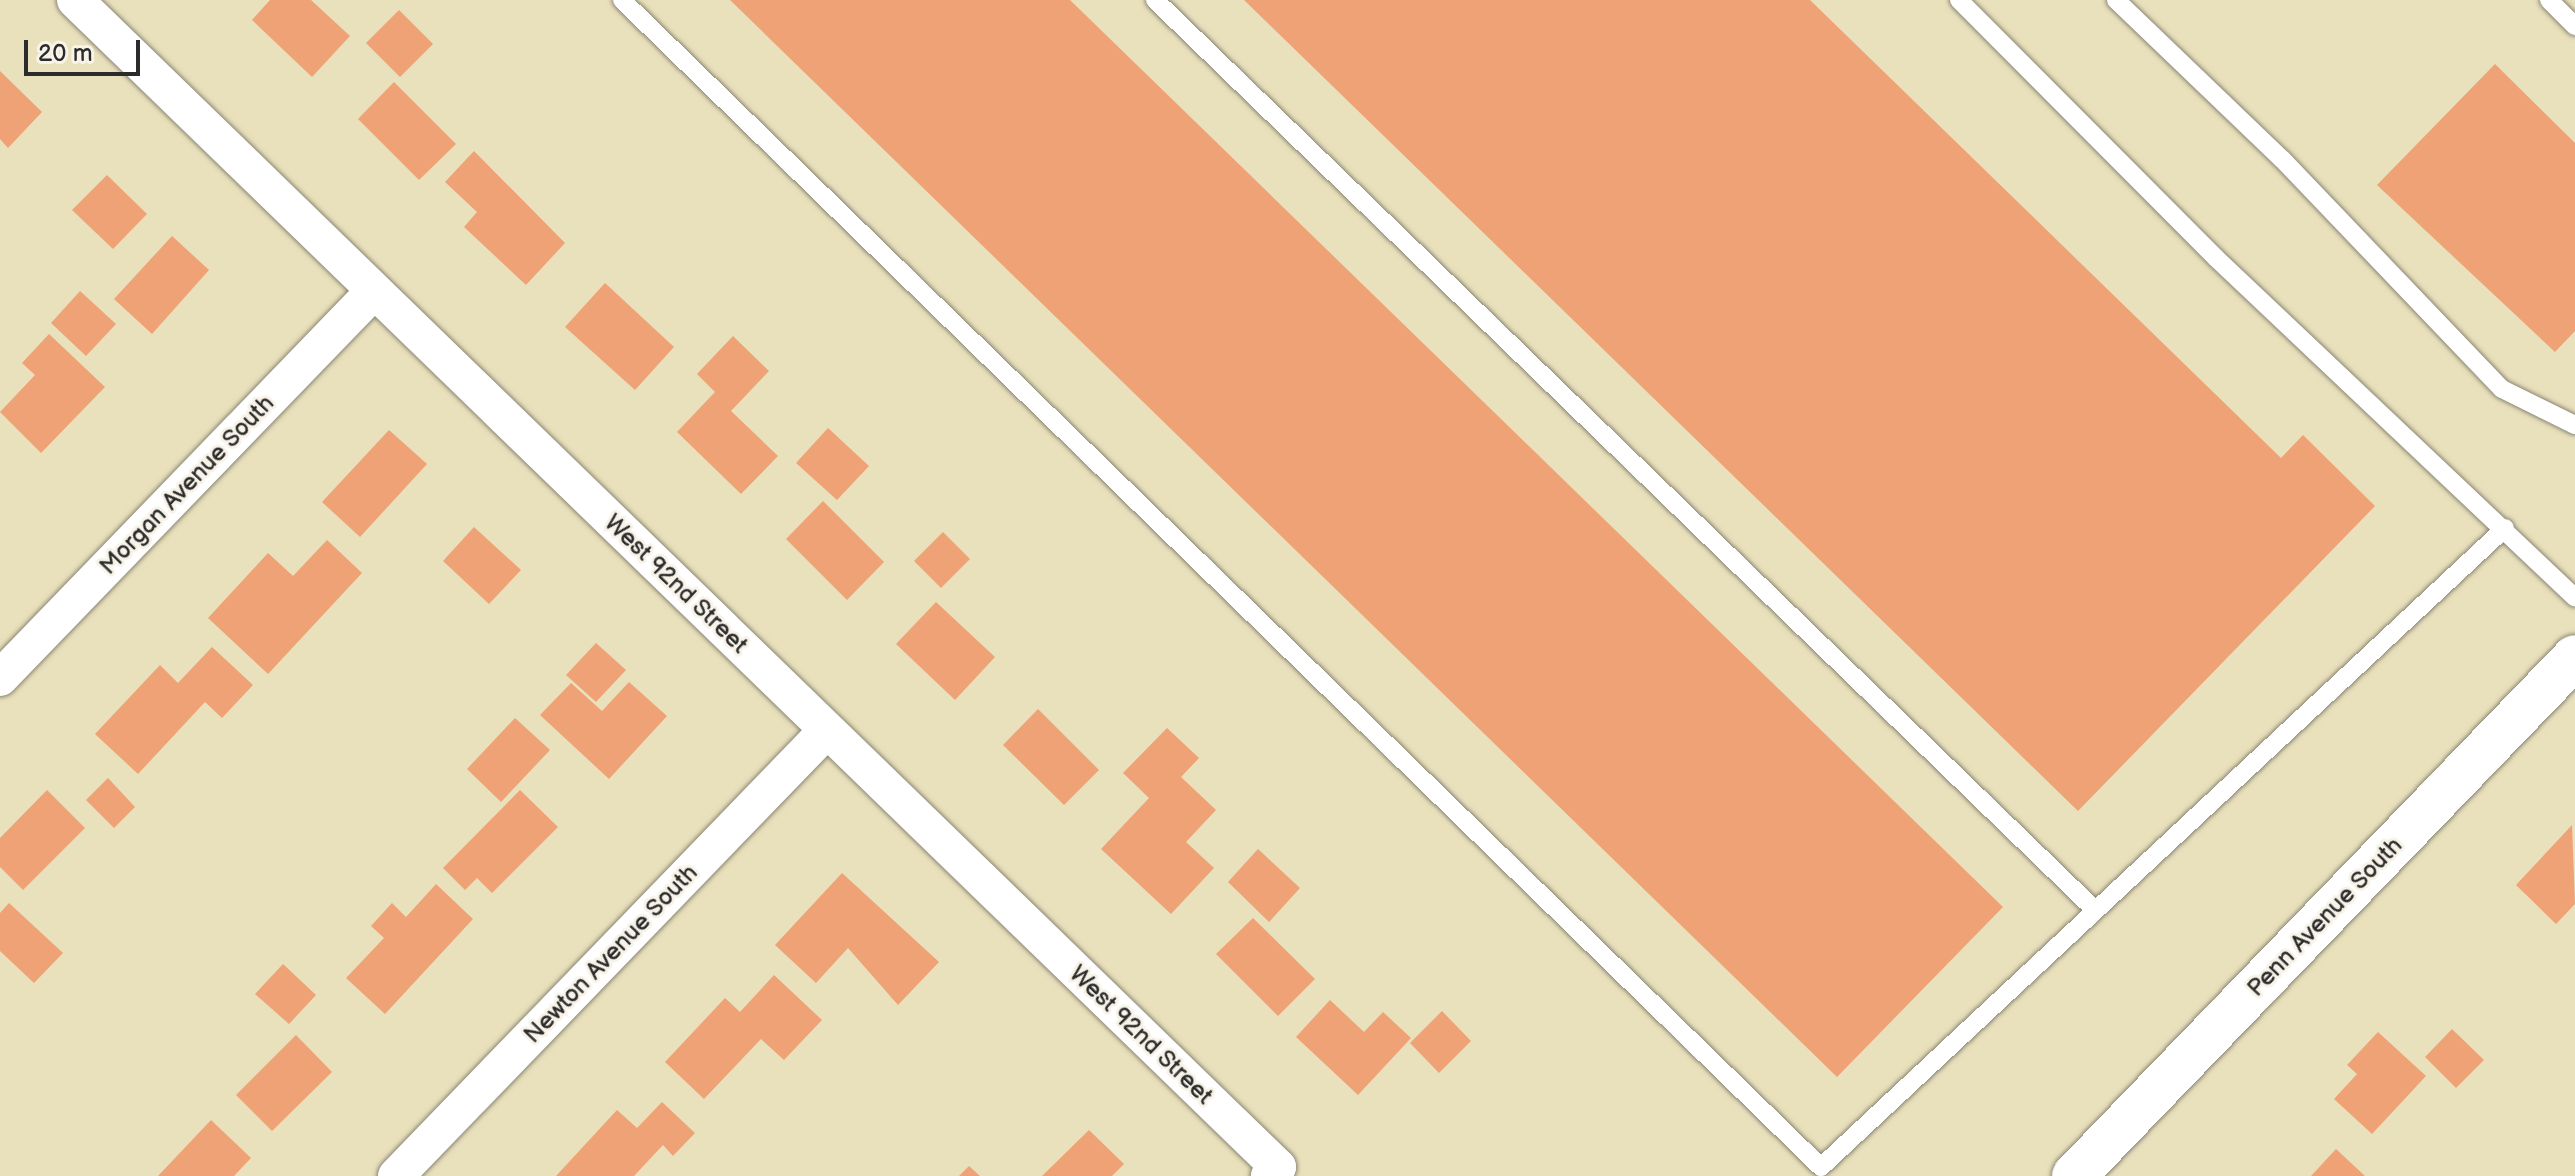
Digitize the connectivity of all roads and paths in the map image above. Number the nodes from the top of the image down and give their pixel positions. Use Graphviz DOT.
graph roads {
  1 [pos="75,0"];
  2 [pos="622,0"];
  3 [pos="1155,0"];
  4 [pos="1959,0"];
  5 [pos="2116,0"];
  6 [pos="2549,0"];
  7 [pos="2575,26"];
  8 [pos="374,291"];
  9 [pos="2575,425"];
  10 [pos="2505,528"];
  11 [pos="2575,597"];
  12 [pos="2575,657"];
  13 [pos="0,678"];
  14 [pos="826,731"];
  15 [pos="2095,910"];
  16 [pos="1273,1172"];
  17 [pos="1822,1172"];
  18 [pos="396,1176"];
  19 [pos="2074,1176"];
  1 -- 8 [label="street, West 92nd Street"];
  2 -- 17 [label="lane"];
  3 -- 15 [label="lane"];
  4 -- 10 [label="lane"];
  5 -- 9 [label="lane"];
  6 -- 7 [label="lane"];
  8 -- 13 [label="street, Morgan Avenue South"];
  8 -- 14 [label="street, West 92nd Street"];
  10 -- 11 [label="lane"];
  10 -- 15 [label="lane"];
  12 -- 19 [label="main road, Penn Avenue South"];
  14 -- 16 [label="street, West 92nd Street"];
  14 -- 18 [label="street, Newton Avenue South"];
  15 -- 17 [label="lane"];
}
